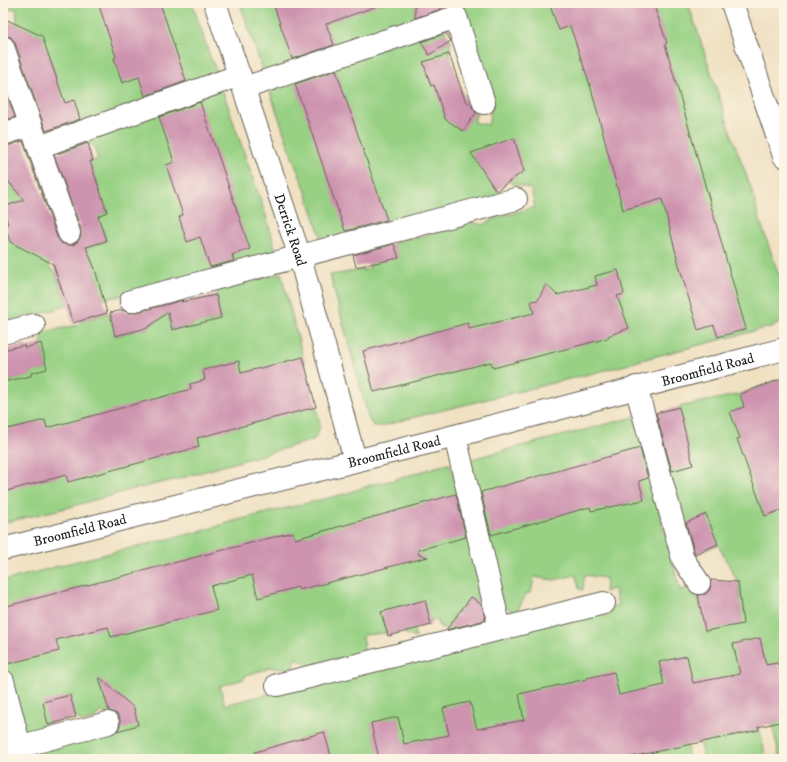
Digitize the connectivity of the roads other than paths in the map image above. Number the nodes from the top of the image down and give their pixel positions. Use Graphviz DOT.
graph roads {
  1 [pos="215,3"];
  2 [pos="732,3"];
  3 [pos="454,10"];
  4 [pos="3,46"];
  5 [pos="242,81"];
  6 [pos="484,103"];
  7 [pos="31,125"];
  8 [pos="3,134"];
  9 [pos="39,147"];
  10 [pos="784,156"];
  11 [pos="516,199"];
  12 [pos="69,233"];
  13 [pos="300,257"];
  14 [pos="131,301"];
  15 [pos="34,325"];
  16 [pos="3,333"];
  17 [pos="784,349"];
  18 [pos="636,387"];
  19 [pos="455,436"];
  20 [pos="355,460"];
  21 [pos="3,549"];
  22 [pos="699,584"];
  23 [pos="604,603"];
  24 [pos="500,629"];
  25 [pos="3,681"];
  26 [pos="277,685"];
  27 [pos="108,724"];
  28 [pos="12,749"];
  1 -- 5 [label="street, Derrick Road"];
  2 -- 10 [label="street"];
  3 -- 5 [label="street"];
  3 -- 6 [label="street"];
  4 -- 7 [label="street"];
  5 -- 9 [label="street"];
  5 -- 13 [label="street, Derrick Road"];
  7 -- 8 [label="street"];
  7 -- 9 [label="street"];
  9 -- 12 [label="street"];
  11 -- 13 [label="street"];
  13 -- 14 [label="street"];
  13 -- 20 [label="street, Derrick Road"];
  15 -- 16 [label="street"];
  17 -- 18 [label="street, Broomfield Road"];
  18 -- 19 [label="street, Broomfield Road"];
  18 -- 22 [label="street"];
  19 -- 20 [label="street, Broomfield Road"];
  19 -- 24 [label="street"];
  20 -- 21 [label="street, Broomfield Road"];
  23 -- 24 [label="street"];
  24 -- 26 [label="street"];
  25 -- 28 [label="street"];
  27 -- 28 [label="street"];
}
